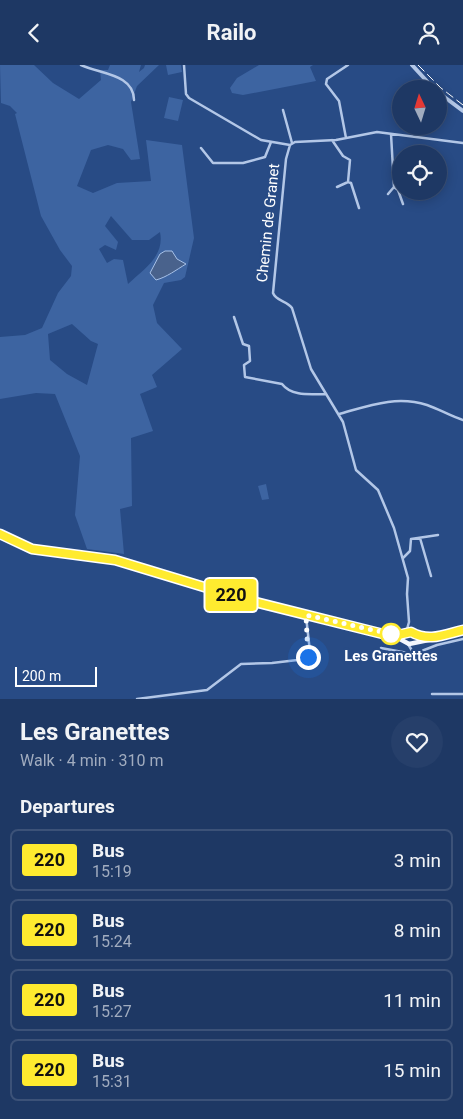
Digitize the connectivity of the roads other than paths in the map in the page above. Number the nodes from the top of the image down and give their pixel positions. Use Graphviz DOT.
graph roads {
  1 [pos="81,65"];
  2 [pos="184,65"];
  3 [pos="348,65"];
  4 [pos="412,65"];
  5 [pos="426,80"];
  6 [pos="134,100"];
  7 [pos="448,100"];
  8 [pos="282,109"];
  9 [pos="463,111"];
  10 [pos="391,134"];
  11 [pos="346,138"];
  12 [pos="332,140"];
  13 [pos="271,141"];
  14 [pos="463,143"];
  15 [pos="291,144"];
  16 [pos="201,148"];
  17 [pos="392,152"];
  18 [pos="348,182"];
  19 [pos="337,187"];
  20 [pos="392,189"];
  21 [pos="388,194"];
  22 [pos="402,200"];
  23 [pos="403,204"];
  24 [pos="359,208"];
  25 [pos="234,317"];
  26 [pos="326,394"];
  27 [pos="339,413"];
  28 [pos="463,420"];
  29 [pos="0,534"];
  30 [pos="438,535"];
  31 [pos="420,538"];
  32 [pos="403,558"];
  33 [pos="431,576"];
  34 [pos="306,615"];
  35 [pos="409,622"];
  36 [pos="463,631"];
  37 [pos="406,633"];
  38 [pos="383,634"];
  39 [pos="414,634"];
  40 [pos="463,639"];
  41 [pos="410,643"];
  42 [pos="381,648"];
  43 [pos="413,653"];
  44 [pos="432,694"];
  45 [pos="463,694"];
  46 [pos="137,699"];
  1 -- 6 [label="street"];
  2 -- 13 [label="street, Chemin de Granet"];
  3 -- 11 [label="street"];
  4 -- 5 [label="street"];
  7 -- 9 [label="street"];
  8 -- 15 [label="street"];
  10 -- 11 [label="street, Chemin de Granet"];
  10 -- 14 [label="street, Chemin de Granet"];
  10 -- 17 [label="street"];
  11 -- 12 [label="street, Chemin de Granet"];
  12 -- 15 [label="street, Chemin de Granet"];
  12 -- 18 [label="street"];
  13 -- 15 [label="street, Chemin de Granet"];
  13 -- 16 [label="street"];
  15 -- 26 [label="street, Chemin de Granet"];
  18 -- 19 [label="street"];
  18 -- 24 [label="street"];
  20 -- 21 [label="street"];
  22 -- 23 [label="street"];
  25 -- 26 [label="street"];
  26 -- 27 [label="street, Chemin de Granet"];
  27 -- 28 [label="street"];
  27 -- 32 [label="street, Chemin de Granet"];
  29 -- 34 [label="main road"];
  30 -- 31 [label="street"];
  31 -- 32 [label="street"];
  31 -- 33 [label="street"];
  32 -- 35 [label="street, Chemin de Granet"];
  34 -- 38 [label="main road"];
  34 -- 46 [label="street"];
  35 -- 37 [label="street, Chemin de Granet"];
  35 -- 39 [label="street, Chemin de Granet"];
  36 -- 39 [label="main road"];
  36 -- 41 [label="main road"];
  37 -- 38 [label="main road"];
  37 -- 39 [label="main road"];
  37 -- 41 [label="main road"];
  38 -- 41 [label="main road"];
  39 -- 41 [label="main road"];
  40 -- 43 [label="street"];
  41 -- 43 [label="street"];
  42 -- 43 [label="street"];
  44 -- 45 [label="street"];
}
